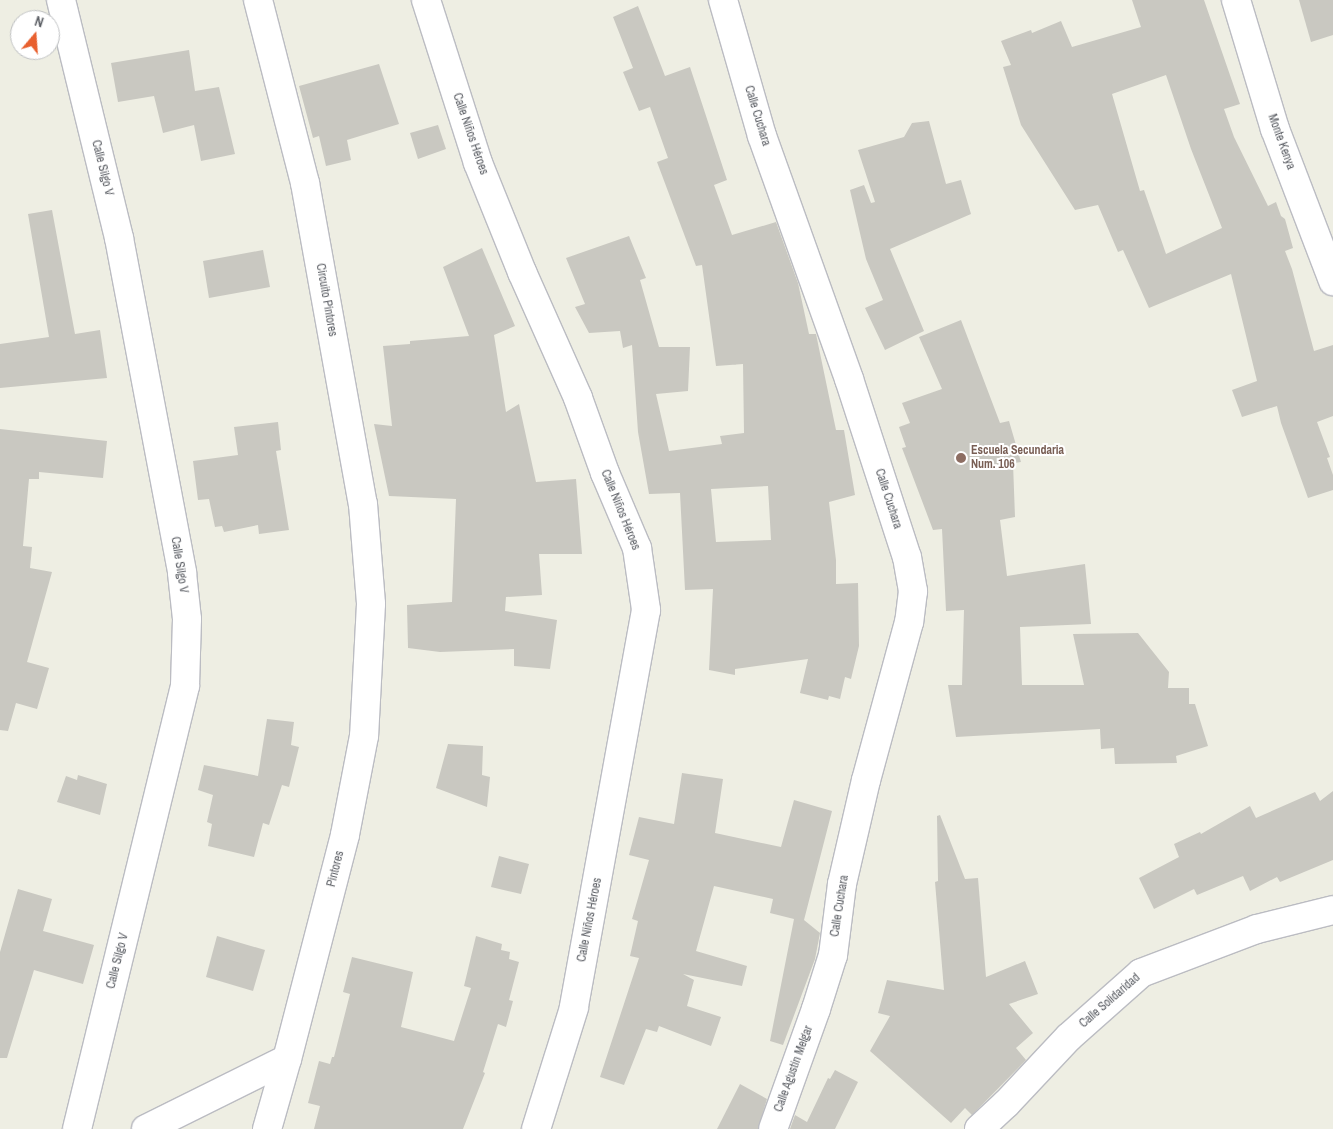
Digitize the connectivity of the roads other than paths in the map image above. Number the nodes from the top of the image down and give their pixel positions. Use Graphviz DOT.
graph roads {
  1 [pos="61,0"];
  2 [pos="258,0"];
  3 [pos="426,0"];
  4 [pos="723,0"];
  5 [pos="1236,0"];
  6 [pos="1333,281"];
  7 [pos="371,604"];
  8 [pos="1333,910"];
  9 [pos="816,1009"];
  10 [pos="287,1059"];
  11 [pos="77,1129"];
  12 [pos="146,1129"];
  13 [pos="267,1129"];
  14 [pos="536,1129"];
  15 [pos="773,1129"];
  16 [pos="979,1129"];
  1 -- 11 [label="street, Calle Silgo V"];
  2 -- 7 [label="street, Circuito Pintores"];
  3 -- 14 [label="street, Calle Niños Héroes"];
  4 -- 9 [label="street, Calle Cuchara"];
  5 -- 6 [label="street, Monte Kenya"];
  7 -- 10 [label="street, Pintores"];
  8 -- 16 [label="street, Calle Solidaridad"];
  9 -- 15 [label="street, Calle Agustín Melgar"];
  10 -- 12 [label="street"];
  10 -- 13 [label="street, Pintores"];
}
